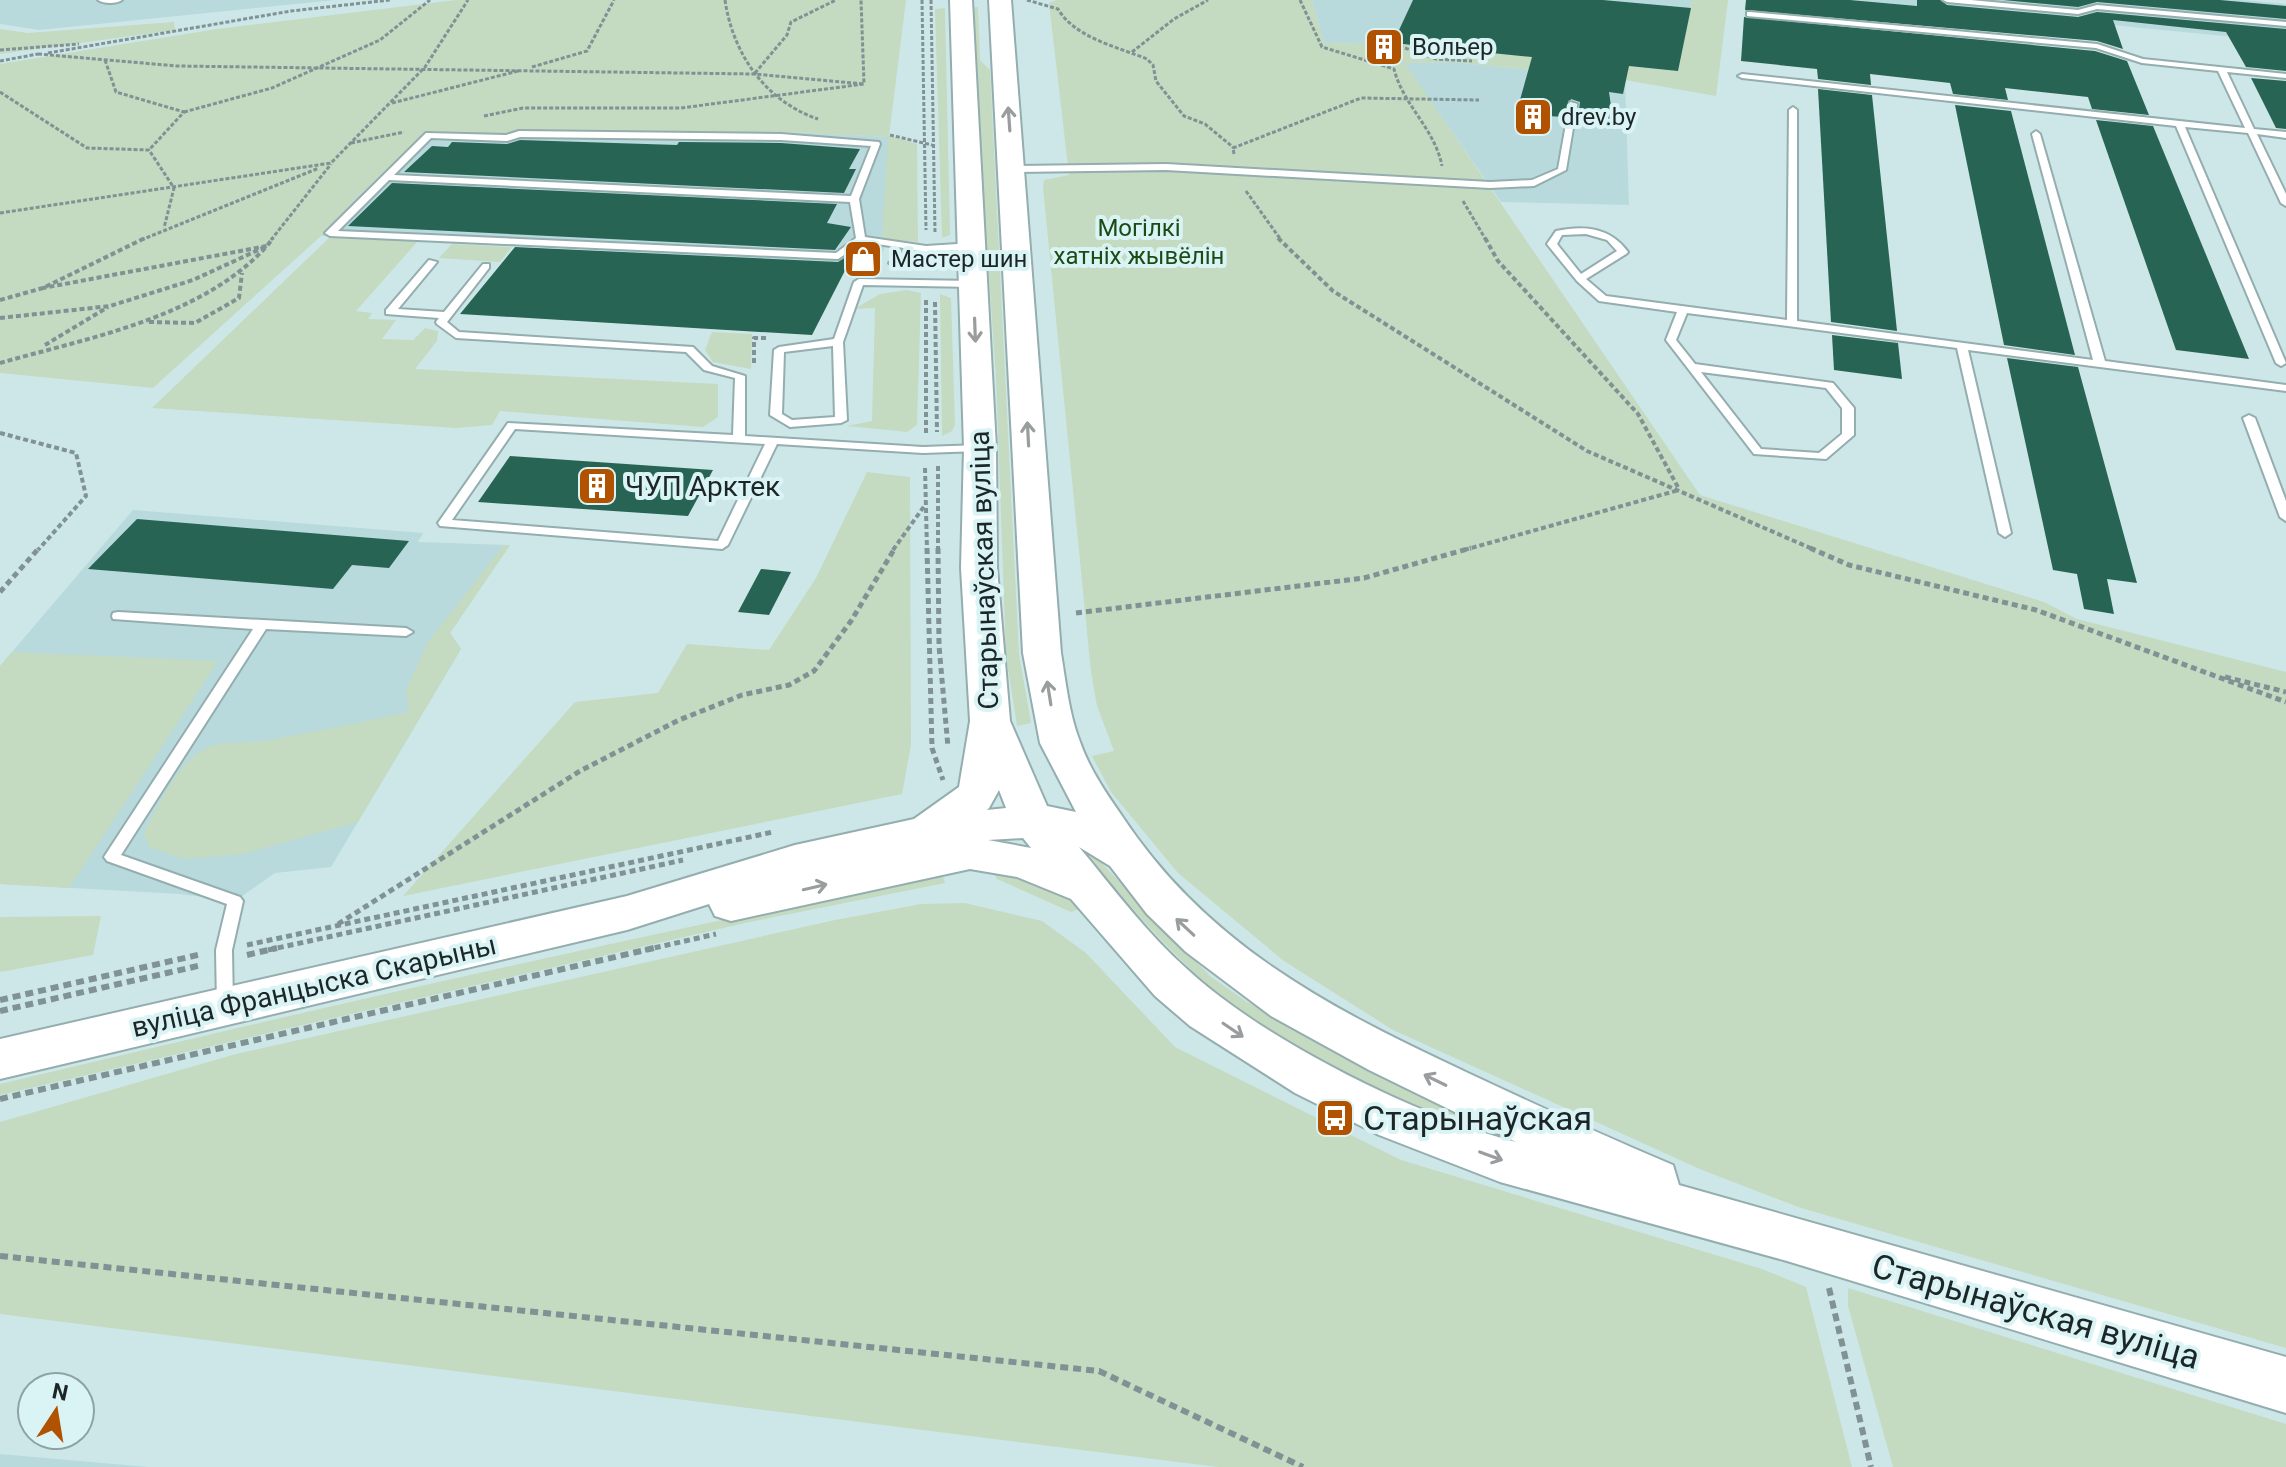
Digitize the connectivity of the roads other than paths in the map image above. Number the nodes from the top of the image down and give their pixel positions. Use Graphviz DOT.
graph roads {
  1 [pos="102,0"];
  2 [pos="118,0"];
  3 [pos="961,0"];
  4 [pos="1000,0"];
  5 [pos="1947,0"];
  6 [pos="1750,14"];
  7 [pos="2286,24"];
  8 [pos="2221,69"];
  9 [pos="1742,76"];
  10 [pos="2286,76"];
  11 [pos="1573,104"];
  12 [pos="1793,110"];
  13 [pos="2179,123"];
  14 [pos="2251,131"];
  15 [pos="2036,134"];
  16 [pos="2286,135"];
  17 [pos="1012,169"];
  18 [pos="387,177"];
  19 [pos="854,199"];
  20 [pos="2286,203"];
  21 [pos="861,239"];
  22 [pos="973,246"];
  23 [pos="909,247"];
  24 [pos="432,262"];
  25 [pos="894,263"];
  26 [pos="486,266"];
  27 [pos="1580,279"];
  28 [pos="974,284"];
  29 [pos="1683,309"];
  30 [pos="446,315"];
  31 [pos="1792,324"];
  32 [pos="838,342"];
  33 [pos="1962,347"];
  34 [pos="2281,363"];
  35 [pos="2100,364"];
  36 [pos="1691,367"];
  37 [pos="2286,388"];
  38 [pos="2249,418"];
  39 [pos="739,438"];
  40 [pos="773,440"];
  41 [pos="980,448"];
  42 [pos="2286,517"];
  43 [pos="2005,533"];
  44 [pos="118,616"];
  45 [pos="262,625"];
  46 [pos="406,632"];
  47 [pos="990,721"];
  48 [pos="1072,767"];
  49 [pos="1033,821"];
  50 [pos="905,836"];
  51 [pos="976,853"];
  52 [pos="1122,855"];
  53 [pos="1085,888"];
  54 [pos="627,913"];
  55 [pos="225,1006"];
  56 [pos="0,1059"];
  57 [pos="1809,1244"];
  58 [pos="2286,1385"];
  1 -- 2 [label="lane"];
  3 -- 22 [label="main road, Старынаўская вуліца"];
  17 -- 4 [label="main road, Старынаўская вуліца, one-way"];
  5 -- 7 [label="lane"];
  6 -- 8 [label="lane"];
  8 -- 10 [label="lane"];
  8 -- 14 [label="lane"];
  9 -- 13 [label="lane"];
  11 -- 17 [label="lane"];
  12 -- 31 [label="lane"];
  13 -- 14 [label="lane"];
  13 -- 34 [label="lane"];
  14 -- 16 [label="lane"];
  14 -- 20 [label="lane"];
  15 -- 35 [label="lane"];
  48 -- 17 [label="main road, Старынаўская вуліца, one-way"];
  18 -- 19 [label="lane"];
  18 -- 19 [label="lane"];
  18 -- 21 [label="lane"];
  19 -- 21 [label="lane"];
  21 -- 23 [label="lane"];
  22 -- 23 [label="lane"];
  22 -- 28 [label="main road, Старынаўская вуліца"];
  23 -- 25 [label="lane"];
  24 -- 30 [label="lane"];
  26 -- 30 [label="lane"];
  27 -- 27 [label="lane"];
  27 -- 29 [label="lane"];
  28 -- 32 [label="lane"];
  28 -- 41 [label="main road, Старынаўская вуліца, one-way"];
  29 -- 31 [label="lane"];
  29 -- 36 [label="lane"];
  30 -- 39 [label="lane"];
  31 -- 33 [label="lane"];
  32 -- 32 [label="lane"];
  33 -- 35 [label="lane"];
  33 -- 43 [label="lane"];
  35 -- 37 [label="lane"];
  36 -- 36 [label="lane"];
  38 -- 42 [label="lane"];
  39 -- 40 [label="lane"];
  39 -- 40 [label="lane"];
  40 -- 41 [label="lane"];
  41 -- 47 [label="main road, Старынаўская вуліца"];
  44 -- 45 [label="lane"];
  45 -- 46 [label="lane"];
  45 -- 55 [label="lane"];
  47 -- 49 [label="main road, Старынаўская вуліца"];
  47 -- 50 [label="main road"];
  48 -- 49 [label="main road, вуліца Францыска Скарыны"];
  48 -- 52 [label="main road, Старынаўская вуліца"];
  49 -- 50 [label="main road, вуліца Францыска Скарыны"];
  49 -- 51 [label="main road, вуліца Францыска Скарыны"];
  49 -- 52 [label="main road"];
  49 -- 53 [label="main road, Старынаўская вуліца"];
  50 -- 54 [label="main road, вуліца Францыска Скарыны"];
  51 -- 53 [label="main road, вуліца Францыска Скарыны"];
  54 -- 51 [label="main road, вуліца Францыска Скарыны, one-way"];
  57 -- 52 [label="main road, Старынаўская вуліца, one-way"];
  53 -- 57 [label="main road, Старынаўская вуліца, one-way"];
  54 -- 55 [label="main road, вуліца Францыска Скарыны"];
  55 -- 56 [label="main road, вуліца Францыска Скарыны"];
  57 -- 58 [label="main road, Старынаўская вуліца"];
}
